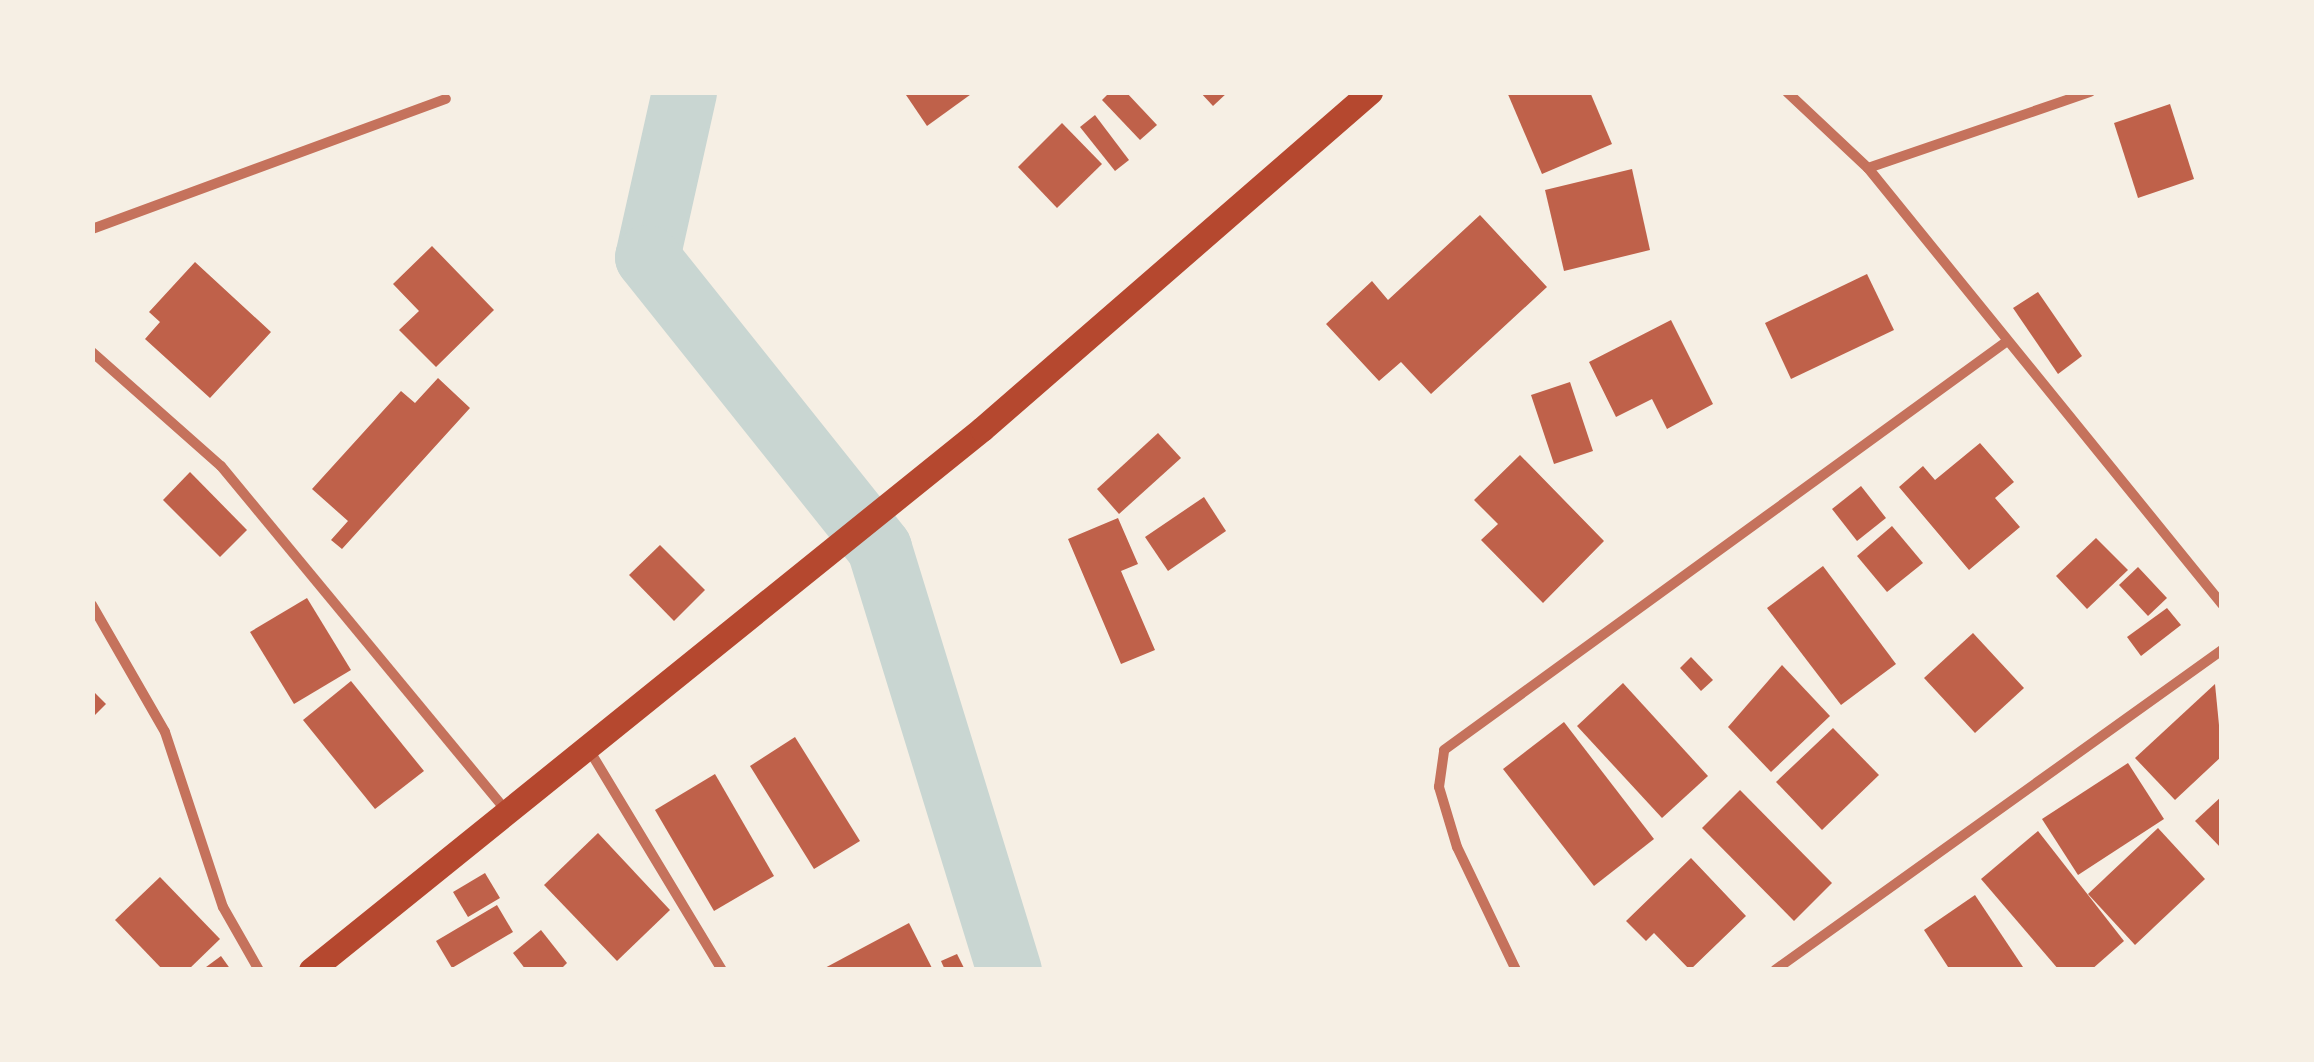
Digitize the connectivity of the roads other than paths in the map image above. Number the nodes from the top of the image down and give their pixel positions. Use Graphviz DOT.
graph roads {
  1 [pos="1370,92"];
  2 [pos="1787,92"];
  3 [pos="2090,92"];
  4 [pos="446,98"];
  5 [pos="1868,168"];
  6 [pos="92,229"];
  7 [pos="2006,342"];
  8 [pos="92,352"];
  9 [pos="92,604"];
  10 [pos="2222,604"];
  11 [pos="2222,650"];
  12 [pos="587,746"];
  13 [pos="507,810"];
  14 [pos="259,970"];
  15 [pos="311,970"];
  16 [pos="722,970"];
  17 [pos="1516,970"];
  18 [pos="1775,970"];
  1 -- 12 [label="main road"];
  2 -- 5 [label="street"];
  3 -- 5 [label="street"];
  4 -- 6 [label="street"];
  5 -- 7 [label="street"];
  7 -- 10 [label="street"];
  7 -- 17 [label="street"];
  8 -- 13 [label="street"];
  9 -- 14 [label="street"];
  11 -- 18 [label="street"];
  12 -- 13 [label="main road"];
  12 -- 16 [label="street"];
  13 -- 15 [label="main road"];
}
